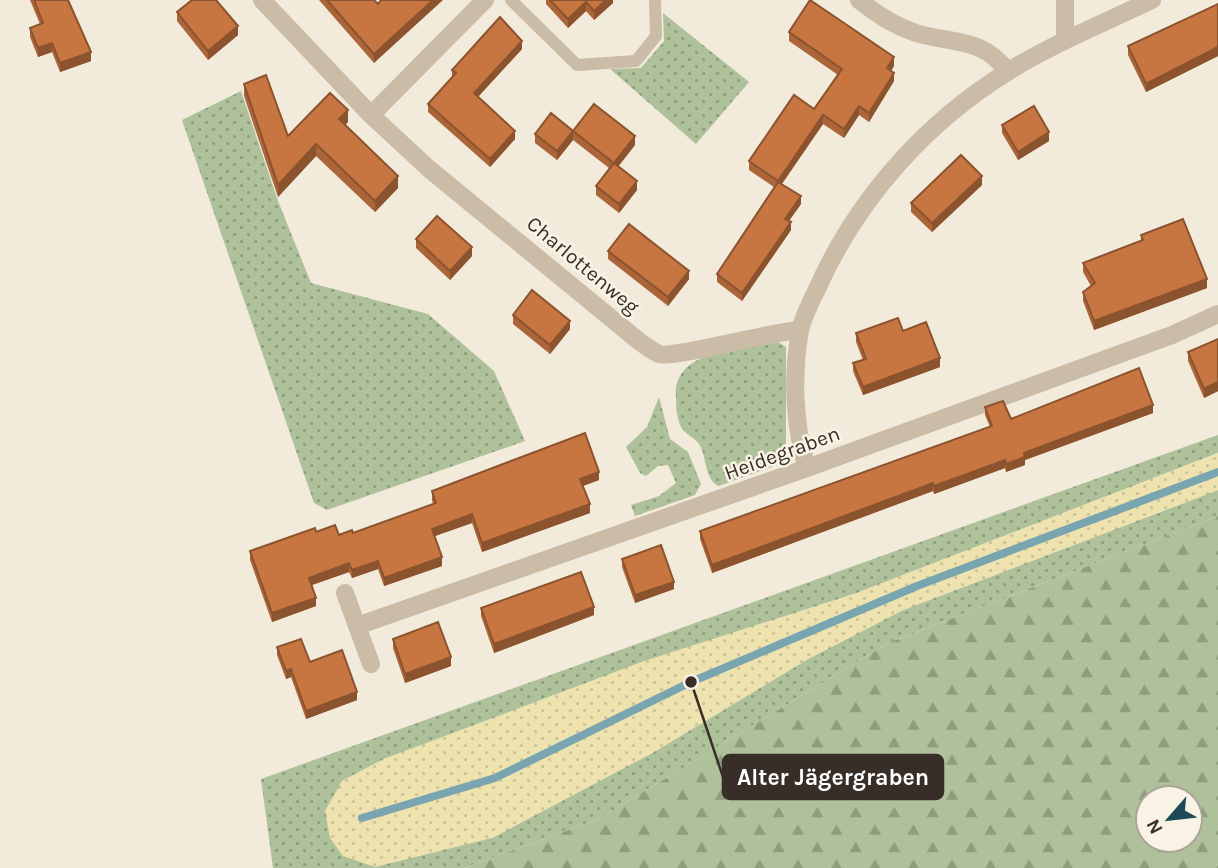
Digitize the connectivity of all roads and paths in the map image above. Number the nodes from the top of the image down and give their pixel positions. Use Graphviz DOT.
graph roads {
  1 [pos="262,0"];
  2 [pos="485,0"];
  3 [pos="511,0"];
  4 [pos="654,0"];
  5 [pos="859,0"];
  6 [pos="1065,0"];
  7 [pos="1152,0"];
  8 [pos="1065,41"];
  9 [pos="1008,72"];
  10 [pos="371,115"];
  11 [pos="1218,314"];
  12 [pos="800,330"];
  13 [pos="807,468"];
  14 [pos="345,593"];
  15 [pos="357,626"];
  16 [pos="370,664"];
  1 -- 10 [label="street, Charlottenweg"];
  2 -- 10 [label="street"];
  3 -- 4 [label="lane"];
  5 -- 9 [label="street"];
  6 -- 8 [label="street"];
  7 -- 8 [label="street"];
  8 -- 9 [label="street"];
  9 -- 12 [label="street"];
  10 -- 12 [label="street, Charlottenweg"];
  11 -- 13 [label="street, Heidegraben"];
  12 -- 13 [label="street"];
  13 -- 15 [label="street, Heidegraben"];
  14 -- 15 [label="street"];
  15 -- 16 [label="street"];
}
